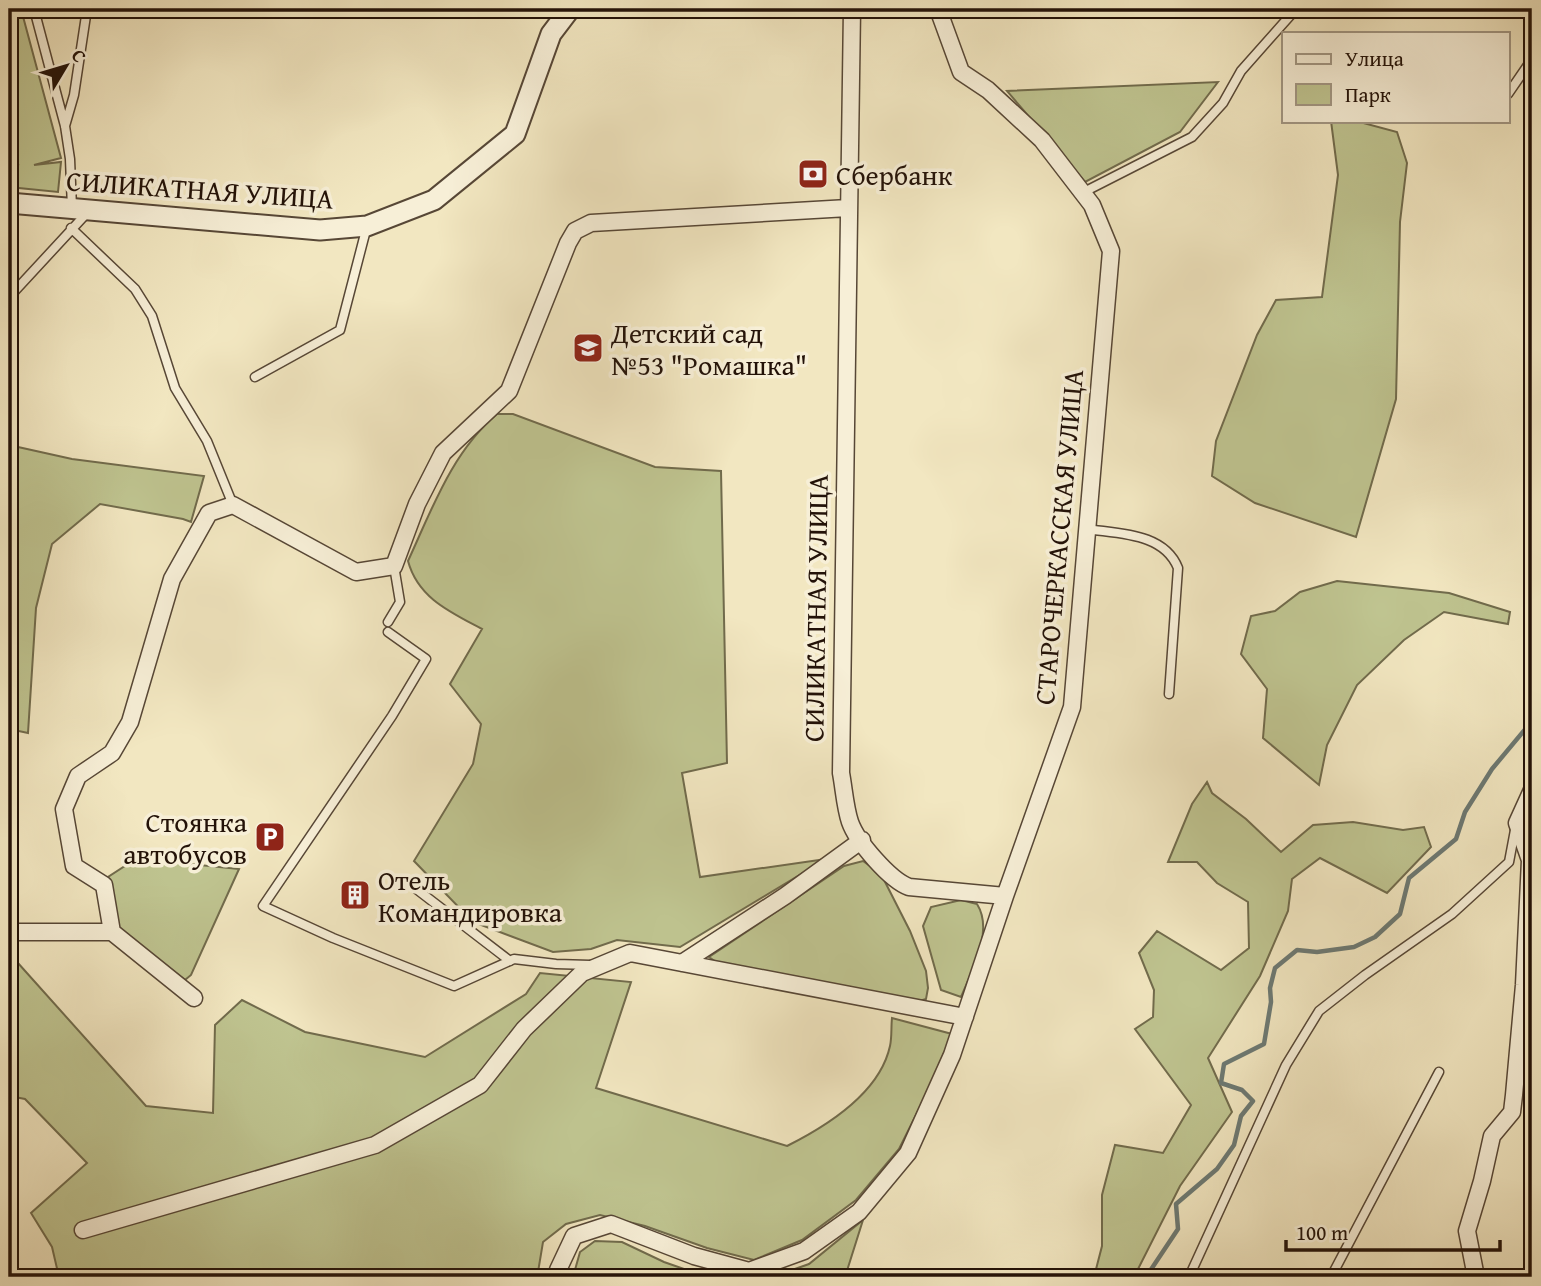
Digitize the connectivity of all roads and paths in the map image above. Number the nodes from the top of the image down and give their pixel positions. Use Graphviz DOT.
graph roads {
  1 [pos="34,9"];
  2 [pos="87,9"];
  3 [pos="570,9"];
  4 [pos="852,9"];
  5 [pos="938,9"];
  6 [pos="1296,9"];
  7 [pos="1532,59"];
  8 [pos="1510,91"];
  9 [pos="65,126"];
  10 [pos="1082,193"];
  11 [pos="9,203"];
  12 [pos="848,208"];
  13 [pos="82,209"];
  14 [pos="367,226"];
  15 [pos="71,228"];
  16 [pos="9,302"];
  17 [pos="255,377"];
  18 [pos="233,505"];
  19 [pos="1087,529"];
  20 [pos="394,566"];
  21 [pos="388,622"];
  22 [pos="388,632"];
  23 [pos="1169,694"];
  24 [pos="1532,790"];
  25 [pos="1517,823"];
  26 [pos="862,840"];
  27 [pos="415,888"];
  28 [pos="1004,896"];
  29 [pos="9,932"];
  30 [pos="112,932"];
  31 [pos="510,961"];
  32 [pos="682,963"];
  33 [pos="600,965"];
  34 [pos="194,998"];
  35 [pos="965,1017"];
  36 [pos="1439,1072"];
  37 [pos="83,1230"];
  38 [pos="558,1277"];
  39 [pos="1189,1277"];
  40 [pos="1331,1277"];
  41 [pos="1476,1277"];
  1 -- 9 [label="lane"];
  2 -- 9 [label="lane"];
  3 -- 14 [label="street, СИЛИКАТНАЯ УЛИЦА"];
  4 -- 12 [label="street, СИЛИКАТНАЯ УЛИЦА"];
  5 -- 10 [label="street, СТАРОЧЕРКАССКАЯ УЛИЦА"];
  6 -- 10 [label="lane"];
  7 -- 8 [label="lane"];
  9 -- 13 [label="lane"];
  10 -- 19 [label="street, СТАРОЧЕРКАССКАЯ УЛИЦА"];
  11 -- 13 [label="street, СИЛИКАТНАЯ УЛИЦА"];
  12 -- 20 [label="street"];
  12 -- 26 [label="street, СИЛИКАТНАЯ УЛИЦА"];
  13 -- 14 [label="street, СИЛИКАТНАЯ УЛИЦА"];
  13 -- 15 [label="lane"];
  14 -- 17 [label="lane"];
  15 -- 16 [label="lane"];
  15 -- 18 [label="lane"];
  18 -- 20 [label="street"];
  18 -- 30 [label="street"];
  19 -- 23 [label="lane"];
  19 -- 28 [label="street, СТАРОЧЕРКАССКАЯ УЛИЦА"];
  20 -- 21 [label="lane"];
  22 -- 31 [label="lane"];
  24 -- 25 [label="street"];
  25 -- 39 [label="lane"];
  25 -- 41 [label="street"];
  26 -- 28 [label="street, СИЛИКАТНАЯ УЛИЦА"];
  26 -- 32 [label="street"];
  27 -- 31 [label="lane"];
  28 -- 35 [label="street, СТАРОЧЕРКАССКАЯ УЛИЦА"];
  29 -- 30 [label="street"];
  30 -- 34 [label="street"];
  31 -- 33 [label="lane"];
  32 -- 33 [label="street"];
  32 -- 35 [label="street"];
  33 -- 37 [label="street"];
  35 -- 38 [label="street, СТАРОЧЕРКАССКАЯ УЛИЦА"];
  36 -- 40 [label="lane"];
}
